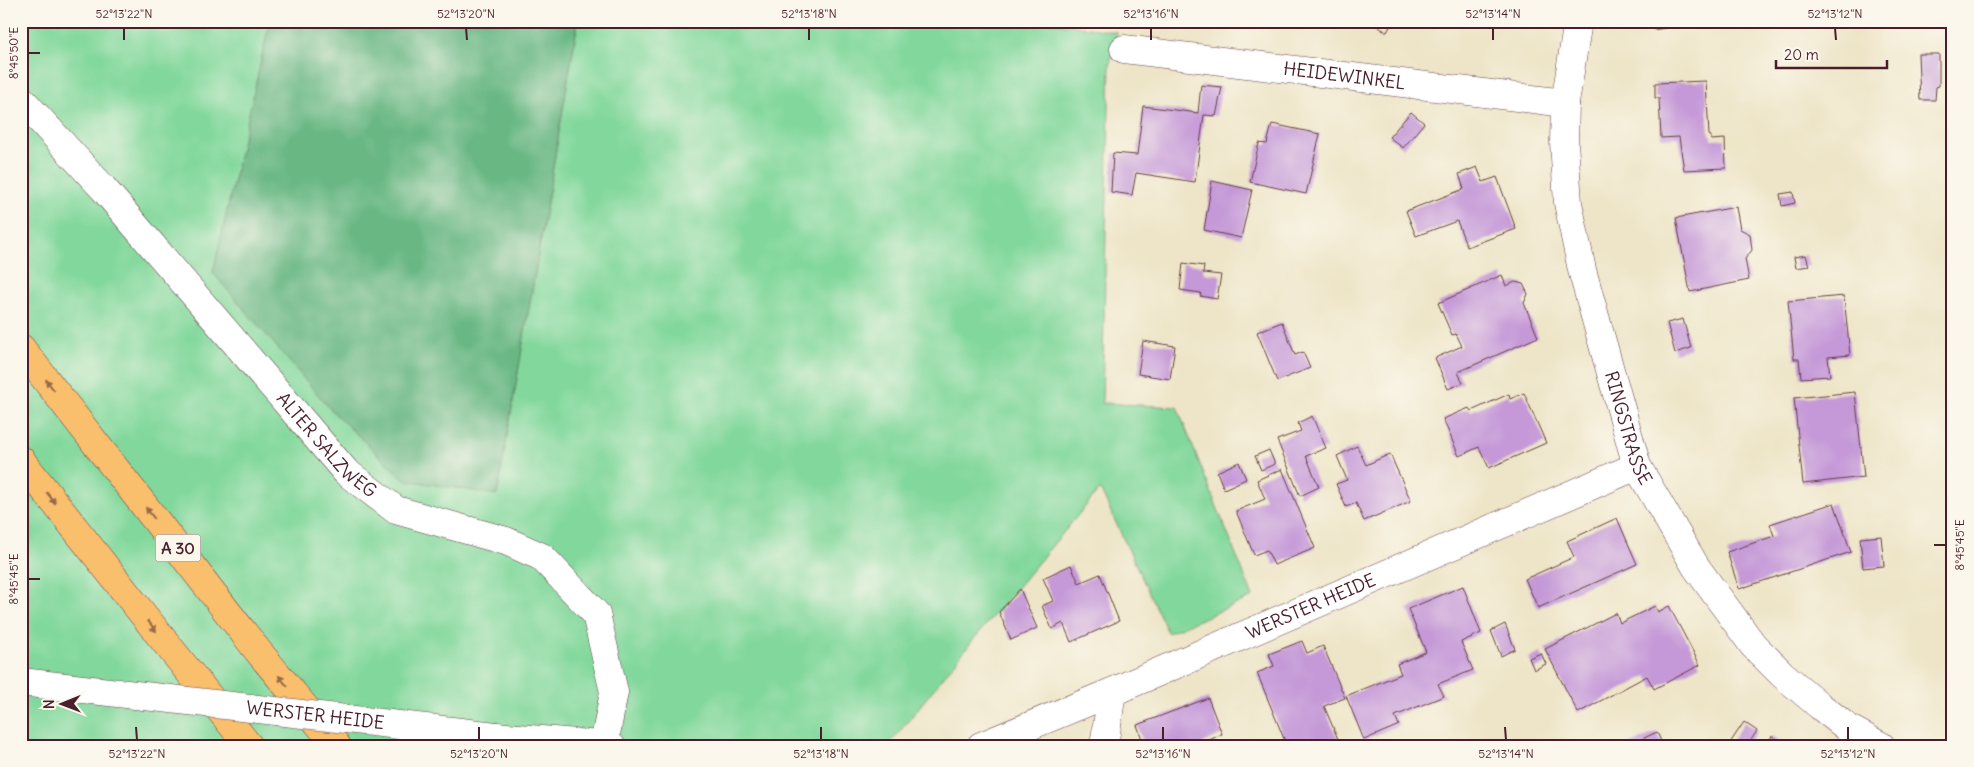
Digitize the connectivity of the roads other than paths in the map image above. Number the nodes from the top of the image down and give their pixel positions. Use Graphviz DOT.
graph roads {
  1 [pos="1578,21"];
  2 [pos="1124,49"];
  3 [pos="21,99"];
  4 [pos="1565,103"];
  5 [pos="21,348"];
  6 [pos="21,460"];
  7 [pos="1637,466"];
  8 [pos="21,682"];
  9 [pos="1112,692"];
  10 [pos="607,745"];
  11 [pos="249,746"];
  12 [pos="337,746"];
  13 [pos="981,746"];
  14 [pos="1104,746"];
  15 [pos="1881,746"];
  1 -- 4 [label="street, RINGSTRASSE"];
  2 -- 4 [label="street, HEIDEWINKEL"];
  3 -- 10 [label="street, ALTER SALZWEG"];
  4 -- 7 [label="street, RINGSTRASSE"];
  12 -- 5 [label="highway, A 30, one-way"];
  6 -- 11 [label="highway, one-way"];
  7 -- 9 [label="street, WERSTER HEIDE"];
  7 -- 15 [label="street, RINGSTRASSE"];
  8 -- 10 [label="street, WERSTER HEIDE, bridge"];
  9 -- 13 [label="street, WERSTER HEIDE"];
  9 -- 14 [label="street"];
}
